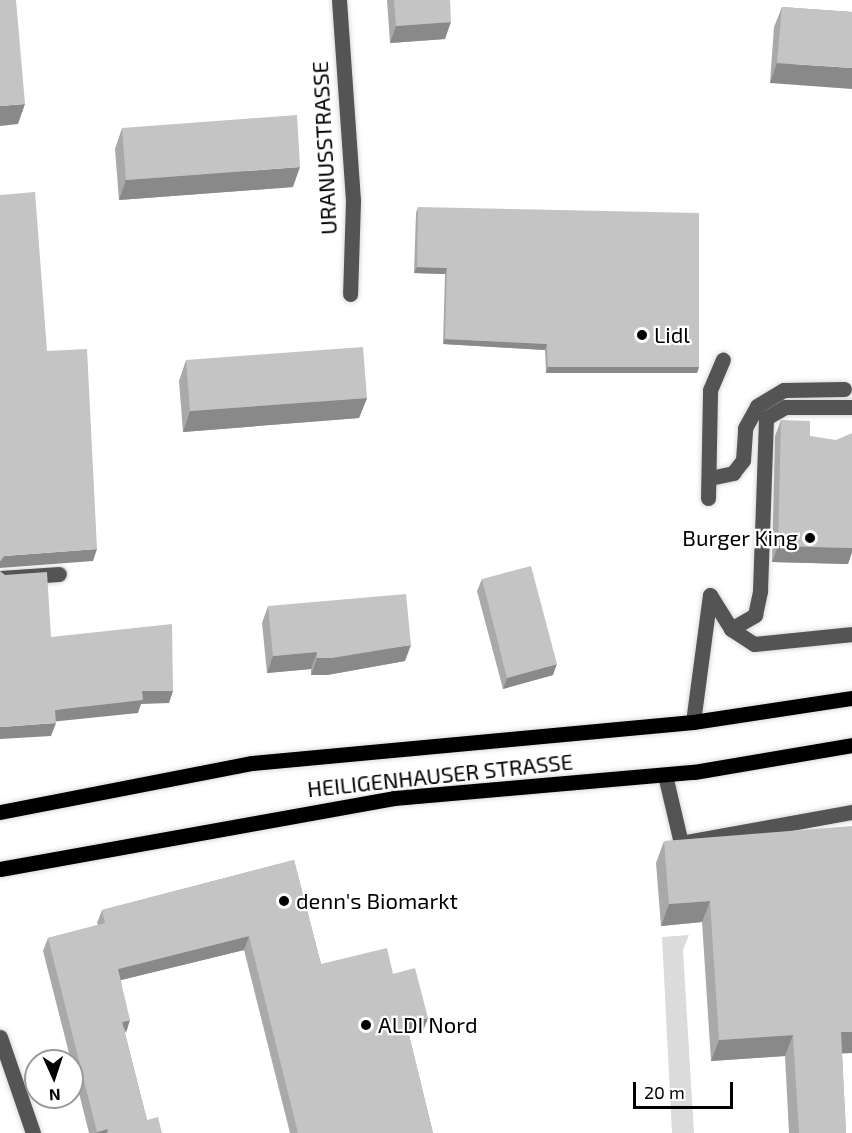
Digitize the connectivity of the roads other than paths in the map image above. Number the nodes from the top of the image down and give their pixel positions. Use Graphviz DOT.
graph roads {
  1 [pos="339,0"];
  2 [pos="350,294"];
  3 [pos="723,360"];
  4 [pos="844,389"];
  5 [pos="852,406"];
  6 [pos="710,478"];
  7 [pos="708,498"];
  8 [pos="58,574"];
  9 [pos="0,578"];
  10 [pos="731,629"];
  11 [pos="852,634"];
  12 [pos="852,698"];
  13 [pos="693,722"];
  14 [pos="852,745"];
  15 [pos="665,775"];
  16 [pos="0,812"];
  17 [pos="852,813"];
  18 [pos="0,869"];
  19 [pos="0,1038"];
  20 [pos="33,1133"];
  1 -- 2 [label="street, URANUSSTRASSE"];
  3 -- 6 [label="street"];
  4 -- 6 [label="street"];
  5 -- 10 [label="street"];
  6 -- 7 [label="street"];
  8 -- 9 [label="street"];
  10 -- 11 [label="street"];
  10 -- 13 [label="street"];
  12 -- 13 [label="main road, HEILIGENHAUSER STRASSE"];
  13 -- 16 [label="main road, HEILIGENHAUSER STRASSE"];
  14 -- 15 [label="main road, HEILIGENHAUSER STRASSE"];
  15 -- 17 [label="street"];
  15 -- 18 [label="main road, HEILIGENHAUSER STRASSE"];
  19 -- 20 [label="street"];
}
